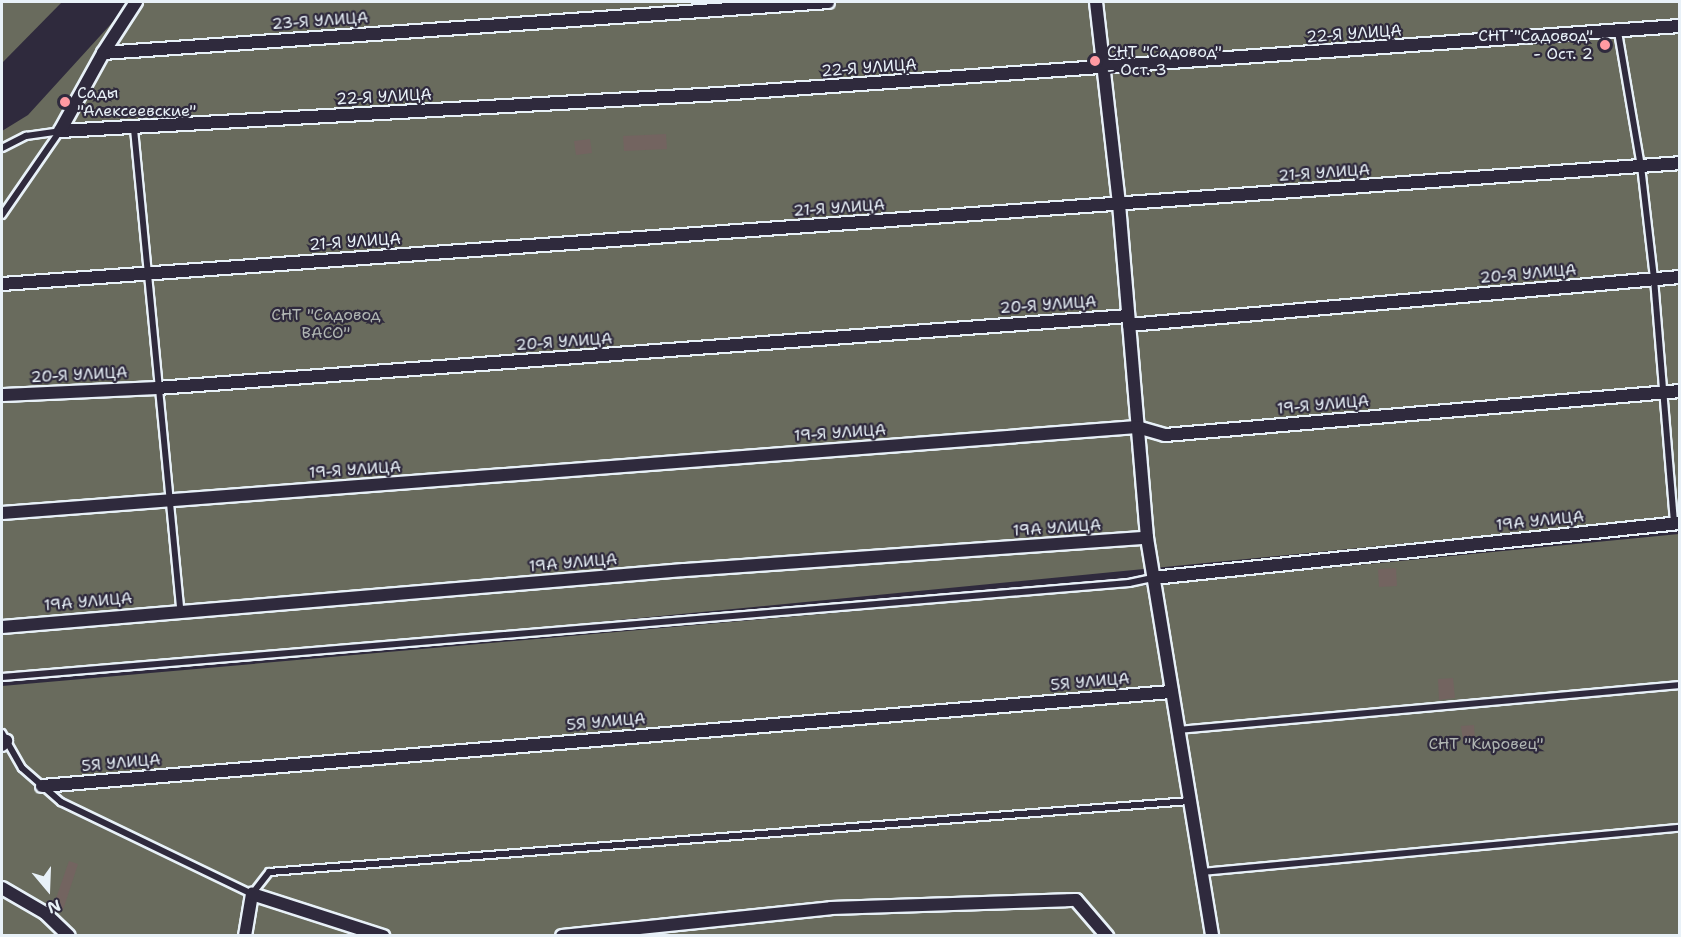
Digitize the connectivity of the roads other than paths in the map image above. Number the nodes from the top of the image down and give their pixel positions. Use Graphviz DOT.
graph roads {
  1 [pos="136,2"];
  2 [pos="828,2"];
  3 [pos="1096,2"];
  4 [pos="1680,26"];
  5 [pos="1618,32"];
  6 [pos="103,53"];
  7 [pos="1105,69"];
  8 [pos="134,129"];
  9 [pos="60,131"];
  10 [pos="2,148"];
  11 [pos="1680,163"];
  12 [pos="1641,166"];
  13 [pos="1119,204"];
  14 [pos="2,215"];
  15 [pos="146,274"];
  16 [pos="1680,277"];
  17 [pos="1654,279"];
  18 [pos="2,284"];
  19 [pos="1129,320"];
  20 [pos="157,388"];
  21 [pos="1680,391"];
  22 [pos="1664,393"];
  23 [pos="2,395"];
  24 [pos="1137,427"];
  25 [pos="169,500"];
  26 [pos="2,513"];
  27 [pos="1677,523"];
  28 [pos="1147,538"];
  29 [pos="1153,578"];
  30 [pos="180,610"];
  31 [pos="2,627"];
  32 [pos="2,677"];
  33 [pos="1680,685"];
  34 [pos="1172,692"];
  35 [pos="1179,730"];
  36 [pos="3,739"];
  37 [pos="42,786"];
  38 [pos="1190,801"];
  39 [pos="1680,828"];
  40 [pos="1202,872"];
  41 [pos="2,888"];
  42 [pos="252,894"];
  43 [pos="69,936"];
  44 [pos="245,936"];
  45 [pos="383,936"];
  46 [pos="562,936"];
  47 [pos="1107,936"];
  48 [pos="1212,936"];
  1 -- 6 [label="street"];
  2 -- 6 [label="street, 23-Я УЛИЦА"];
  3 -- 7 [label="street"];
  4 -- 5 [label="street, 22-Я УЛИЦА"];
  5 -- 7 [label="street, 22-Я УЛИЦА"];
  5 -- 12 [label="lane"];
  6 -- 9 [label="street"];
  7 -- 8 [label="street, 22-Я УЛИЦА"];
  7 -- 13 [label="street"];
  8 -- 9 [label="street, 22-Я УЛИЦА"];
  8 -- 15 [label="lane"];
  9 -- 10 [label="lane"];
  9 -- 14 [label="lane"];
  11 -- 12 [label="street, 21-Я УЛИЦА"];
  12 -- 13 [label="street, 21-Я УЛИЦА"];
  12 -- 17 [label="lane"];
  13 -- 15 [label="street, 21-Я УЛИЦА"];
  13 -- 19 [label="street"];
  15 -- 18 [label="street, 21-Я УЛИЦА"];
  15 -- 20 [label="lane"];
  16 -- 17 [label="street, 20-Я УЛИЦА"];
  17 -- 19 [label="street, 20-Я УЛИЦА"];
  17 -- 22 [label="lane"];
  19 -- 20 [label="street, 20-Я УЛИЦА"];
  19 -- 24 [label="street"];
  20 -- 23 [label="street, 20-Я УЛИЦА"];
  20 -- 25 [label="lane"];
  21 -- 22 [label="street, 19-Я УЛИЦА"];
  22 -- 24 [label="street, 19-Я УЛИЦА"];
  22 -- 27 [label="lane"];
  24 -- 25 [label="street, 19-Я УЛИЦА"];
  24 -- 28 [label="street"];
  25 -- 26 [label="street, 19-Я УЛИЦА"];
  25 -- 30 [label="lane"];
  27 -- 29 [label="street, 19А УЛИЦА"];
  28 -- 29 [label="street"];
  28 -- 30 [label="street, 19А УЛИЦА"];
  29 -- 32 [label="lane"];
  29 -- 34 [label="street"];
  30 -- 31 [label="street, 19А УЛИЦА"];
  33 -- 35 [label="lane"];
  34 -- 35 [label="street"];
  34 -- 37 [label="street, 5Я УЛИЦА"];
  35 -- 38 [label="street"];
  36 -- 37 [label="lane"];
  37 -- 42 [label="lane"];
  38 -- 40 [label="street"];
  38 -- 42 [label="lane"];
  39 -- 40 [label="lane"];
  40 -- 48 [label="street"];
  41 -- 43 [label="street"];
  42 -- 44 [label="street"];
  42 -- 45 [label="street"];
  46 -- 47 [label="street"];
}
